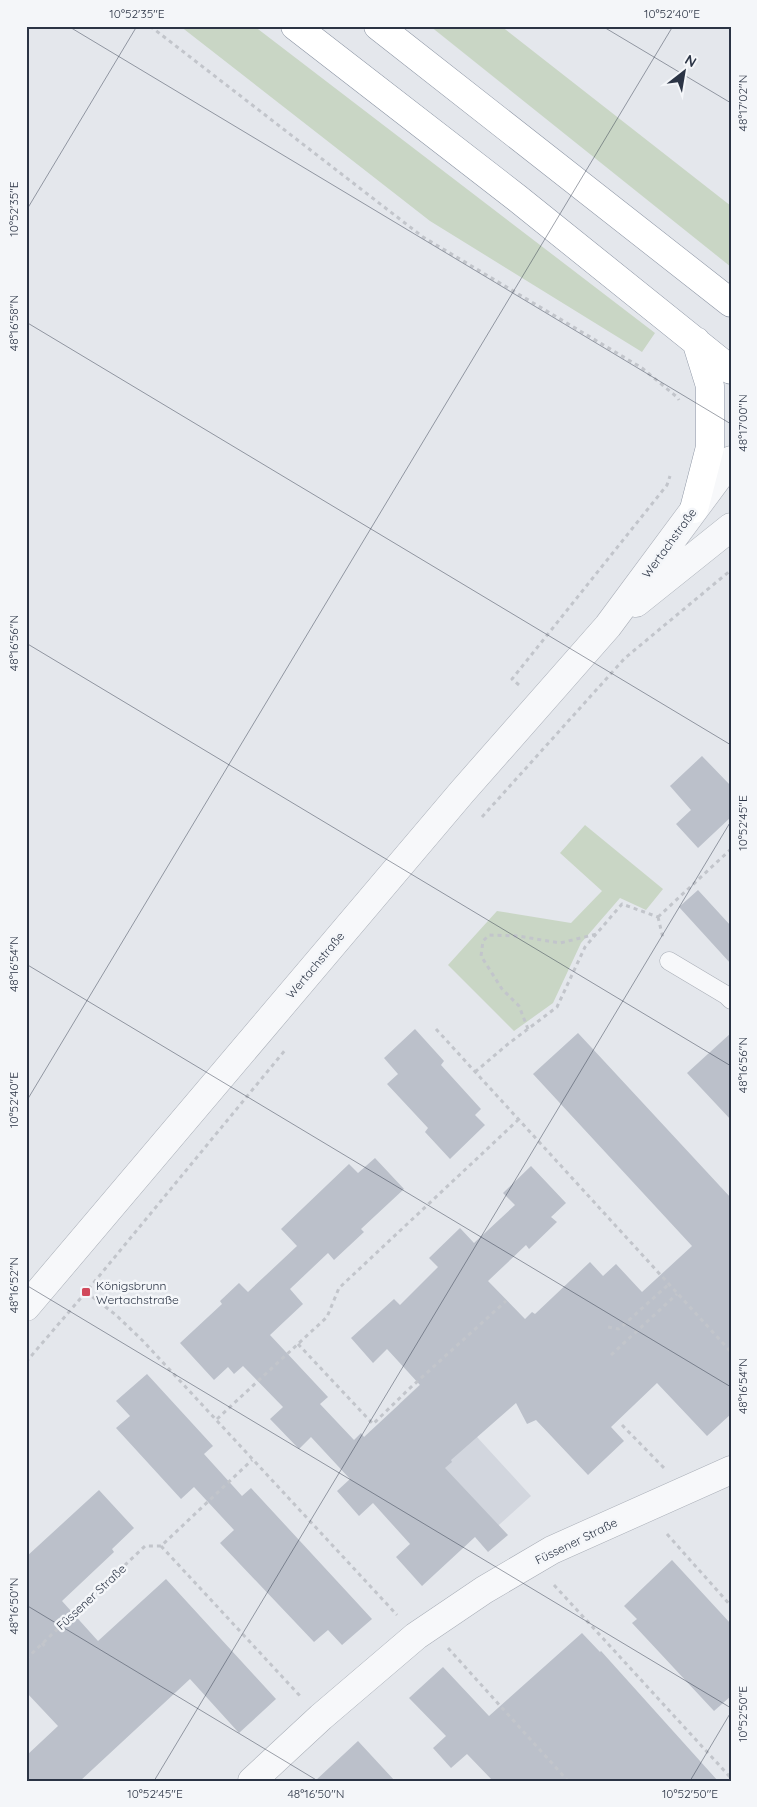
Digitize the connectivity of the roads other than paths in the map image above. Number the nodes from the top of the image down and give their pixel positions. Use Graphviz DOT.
graph roads {
  1 [pos="295,26"];
  2 [pos="378,26"];
  3 [pos="731,303"];
  4 [pos="696,341"];
  5 [pos="731,370"];
  6 [pos="731,460"];
  7 [pos="694,509"];
  8 [pos="731,527"];
  9 [pos="608,626"];
  10 [pos="669,961"];
  11 [pos="731,1000"];
  12 [pos="26,1307"];
  13 [pos="731,1470"];
  14 [pos="252,1781"];
  1 -- 4 [label="highway"];
  2 -- 3 [label="highway"];
  4 -- 5 [label="highway"];
  4 -- 7 [label="highway"];
  6 -- 7 [label="street, Wertachstraße"];
  7 -- 9 [label="street, Wertachstraße"];
  8 -- 9 [label="street, Wertachstraße"];
  9 -- 12 [label="street, Wertachstraße"];
  10 -- 11 [label="lane"];
  13 -- 14 [label="street, Füssener Straße"];
}
